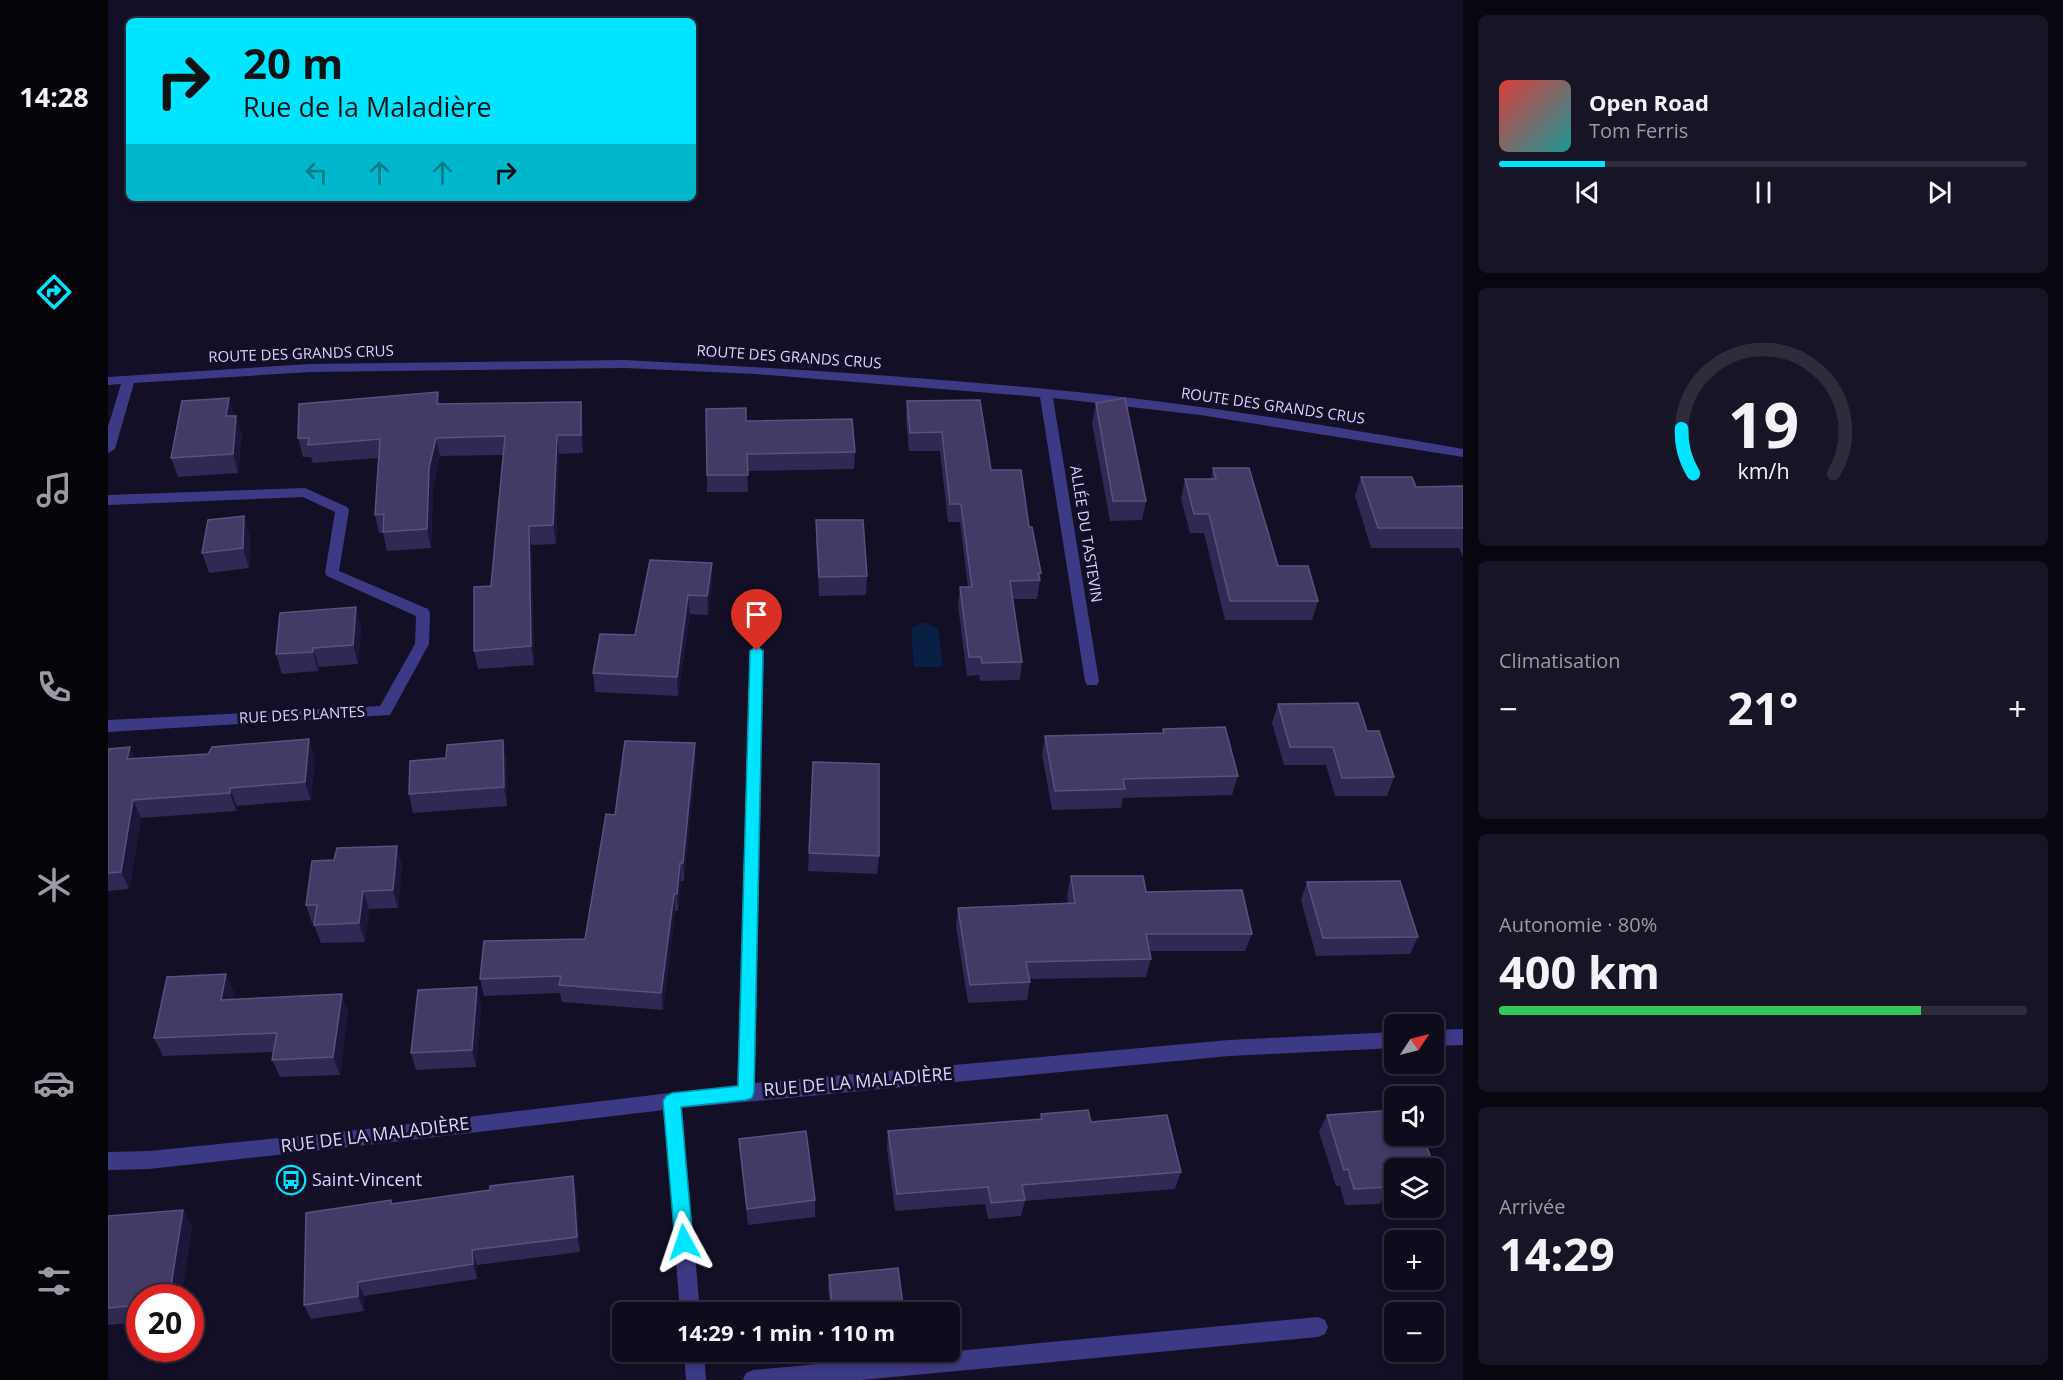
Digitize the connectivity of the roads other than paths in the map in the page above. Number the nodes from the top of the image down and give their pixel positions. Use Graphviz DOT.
graph roads {
  1 [pos="129,379"];
  2 [pos="108,381"];
  3 [pos="1046,393"];
  4 [pos="108,449"];
  5 [pos="1463,453"];
  6 [pos="108,500"];
  7 [pos="757,651"];
  8 [pos="1092,681"];
  9 [pos="108,726"];
  10 [pos="1463,1037"];
  11 [pos="1444,1038"];
  12 [pos="1384,1041"];
  13 [pos="746,1092"];
  14 [pos="672,1101"];
  15 [pos="108,1161"];
  16 [pos="689,1302"];
  17 [pos="1318,1327"];
  18 [pos="695,1362"];
  19 [pos="696,1380"];
  20 [pos="753,1380"];
  1 -- 2 [label="street, ROUTE DES GRANDS CRUS"];
  1 -- 3 [label="street, ROUTE DES GRANDS CRUS"];
  1 -- 4 [label="street"];
  3 -- 5 [label="street, ROUTE DES GRANDS CRUS"];
  3 -- 8 [label="street, ALLÉE DU TASTEVIN"];
  6 -- 9 [label="street, RUE DES PLANTES"];
  7 -- 13 [label="street"];
  10 -- 11 [label="street"];
  12 -- 13 [label="street, RUE DE LA MALADIÈRE"];
  13 -- 14 [label="street, RUE DE LA MALADIÈRE"];
  14 -- 15 [label="street, RUE DE LA MALADIÈRE"];
  14 -- 16 [label="street"];
  17 -- 20 [label="street"];
  18 -- 19 [label="street"];
}
